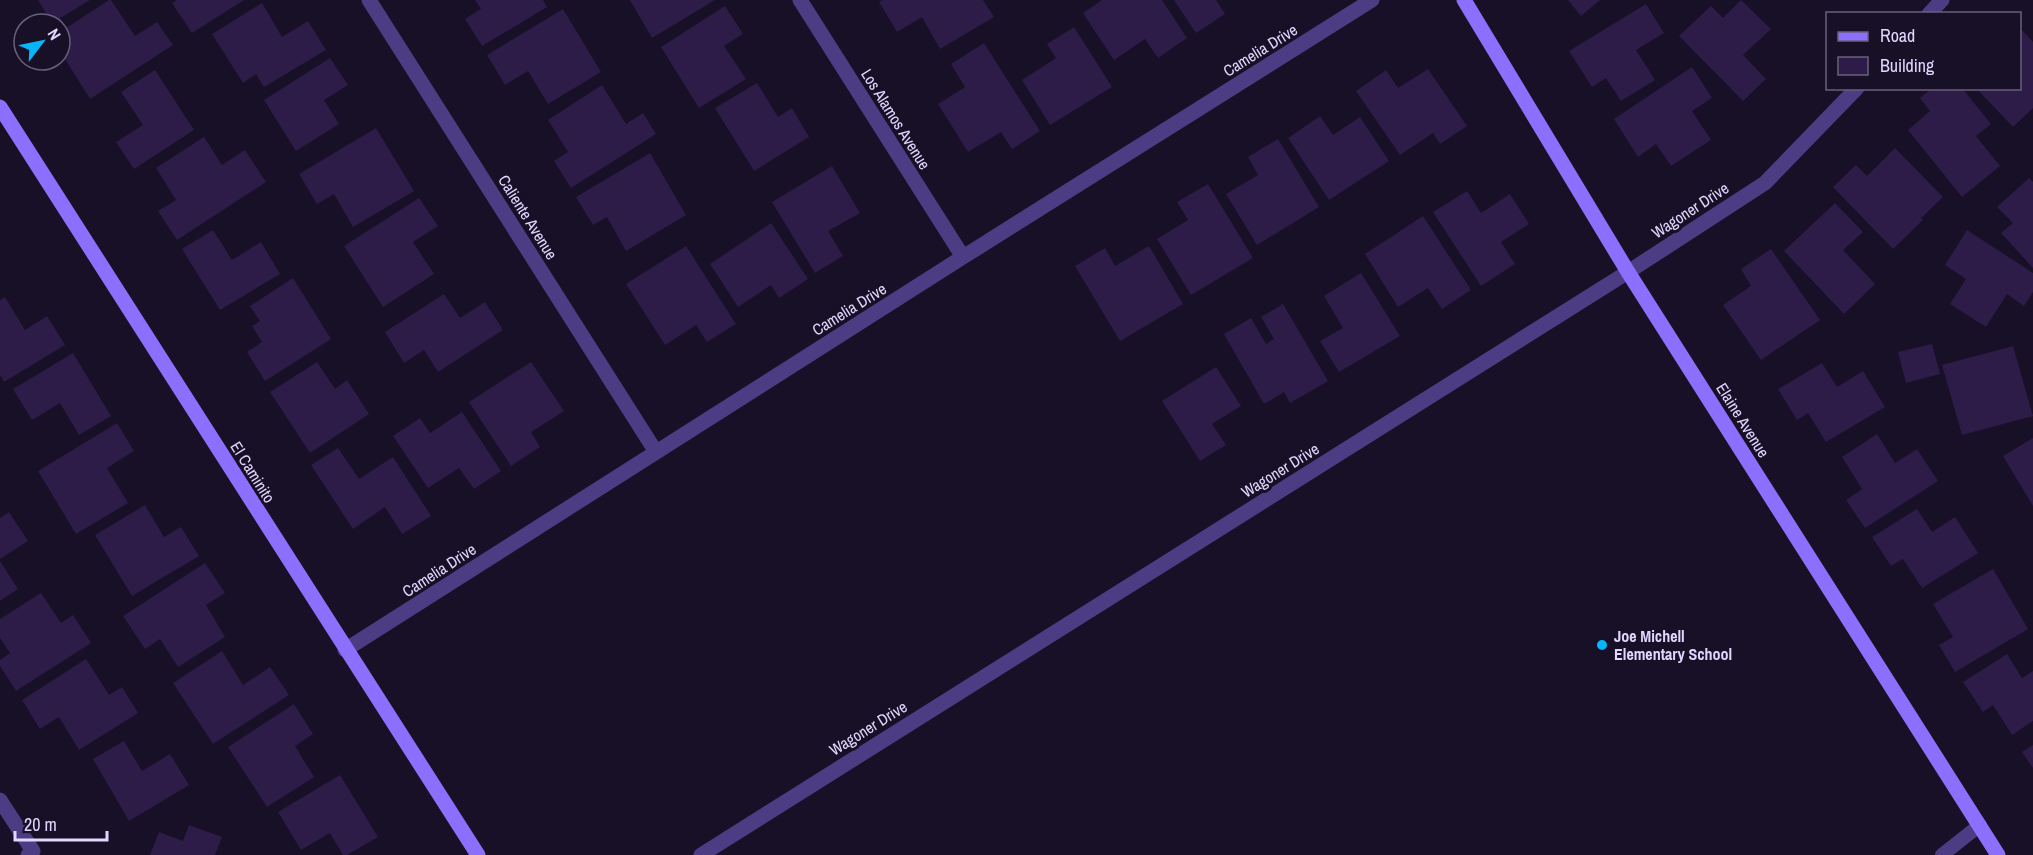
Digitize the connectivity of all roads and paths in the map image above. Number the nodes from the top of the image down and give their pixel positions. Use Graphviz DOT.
graph roads {
  1 [pos="369,0"];
  2 [pos="800,0"];
  3 [pos="1372,0"];
  4 [pos="1464,0"];
  5 [pos="1942,0"];
  6 [pos="1931,12"];
  7 [pos="1855,90"];
  8 [pos="0,107"];
  9 [pos="963,257"];
  10 [pos="1628,272"];
  11 [pos="656,452"];
  12 [pos="345,650"];
  13 [pos="0,800"];
  14 [pos="1980,825"];
  15 [pos="30,853"];
  16 [pos="478,855"];
  17 [pos="701,855"];
  18 [pos="1942,855"];
  19 [pos="1998,855"];
  1 -- 11 [label="street, Caliente Avenue"];
  2 -- 9 [label="street, Los Alamos Avenue"];
  3 -- 9 [label="street, Camelia Drive"];
  4 -- 10 [label="street, Elaine Avenue"];
  5 -- 6 [label="street"];
  7 -- 10 [label="street, Wagoner Drive"];
  8 -- 12 [label="street, El Caminito"];
  9 -- 11 [label="street, Camelia Drive"];
  10 -- 14 [label="street, Elaine Avenue"];
  10 -- 17 [label="street, Wagoner Drive"];
  11 -- 12 [label="street, Camelia Drive"];
  12 -- 16 [label="street, El Caminito"];
  13 -- 15 [label="street"];
  14 -- 18 [label="lane"];
  14 -- 19 [label="street, Elaine Avenue"];
}
